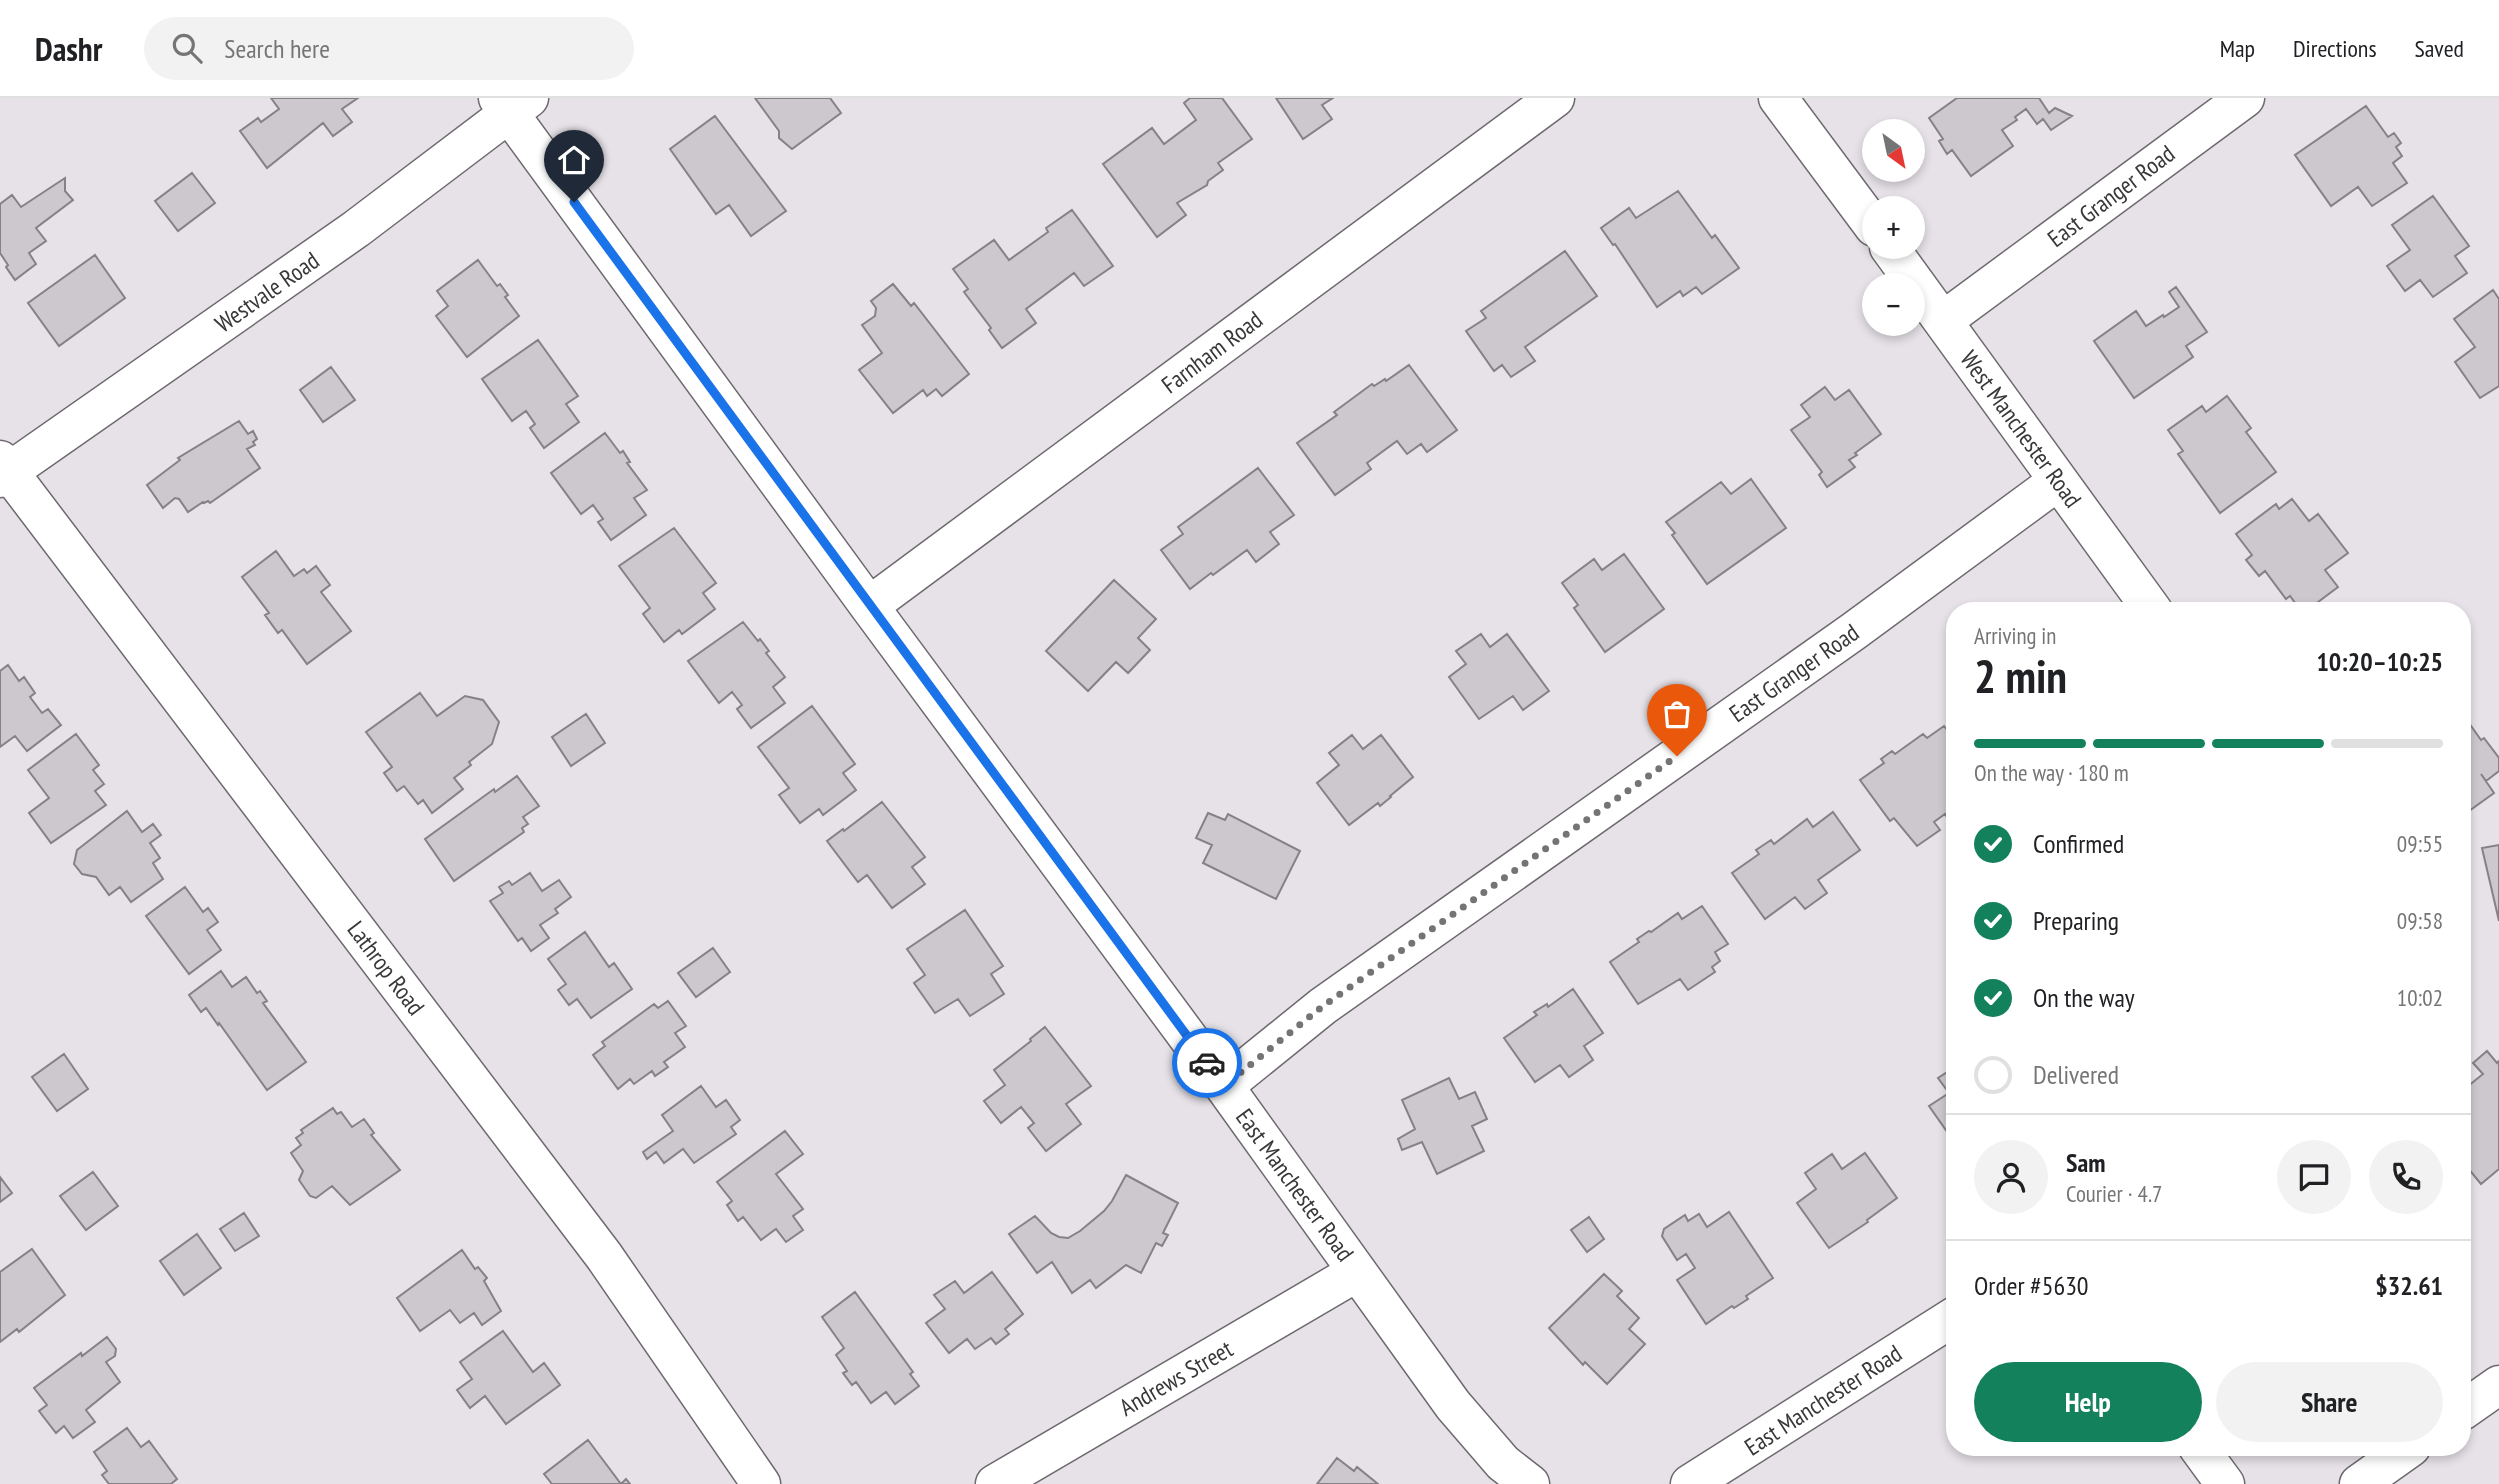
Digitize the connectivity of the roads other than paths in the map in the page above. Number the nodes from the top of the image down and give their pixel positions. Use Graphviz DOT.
graph roads {
  1 [pos="1555,98"];
  2 [pos="1778,98"];
  3 [pos="2245,98"];
  4 [pos="512,103"];
  5 [pos="1862,211"];
  6 [pos="1898,259"];
  7 [pos="1944,320"];
  8 [pos="3,470"];
  9 [pos="2058,481"];
  10 [pos="2145,602"];
  11 [pos="869,606"];
  12 [pos="1224,1086"];
  13 [pos="1357,1272"];
  14 [pos="1946,1322"];
  15 [pos="2499,1385"];
  16 [pos="2471,1405"];
  17 [pos="2205,1456"];
  18 [pos="2398,1456"];
  19 [pos="761,1484"];
  20 [pos="995,1484"];
  21 [pos="1530,1484"];
  22 [pos="1690,1484"];
  23 [pos="2225,1484"];
  24 [pos="2359,1484"];
  1 -- 11 [label="street, Farnham Road"];
  2 -- 5 [label="street"];
  3 -- 7 [label="street, East Granger Road"];
  4 -- 8 [label="street, Westvale Road"];
  4 -- 11 [label="street, East Manchester Road"];
  6 -- 7 [label="street, West Manchester Road"];
  7 -- 9 [label="street, West Manchester Road"];
  8 -- 19 [label="street, Lathrop Road"];
  9 -- 10 [label="street, West Manchester Road"];
  9 -- 12 [label="street, East Granger Road"];
  11 -- 12 [label="street, East Manchester Road"];
  12 -- 13 [label="street, East Manchester Road"];
  13 -- 20 [label="street, Andrews Street"];
  13 -- 21 [label="street, East Manchester Road"];
  14 -- 22 [label="street, East Manchester Road"];
  15 -- 16 [label="street"];
  17 -- 23 [label="street"];
  18 -- 24 [label="street"];
}
